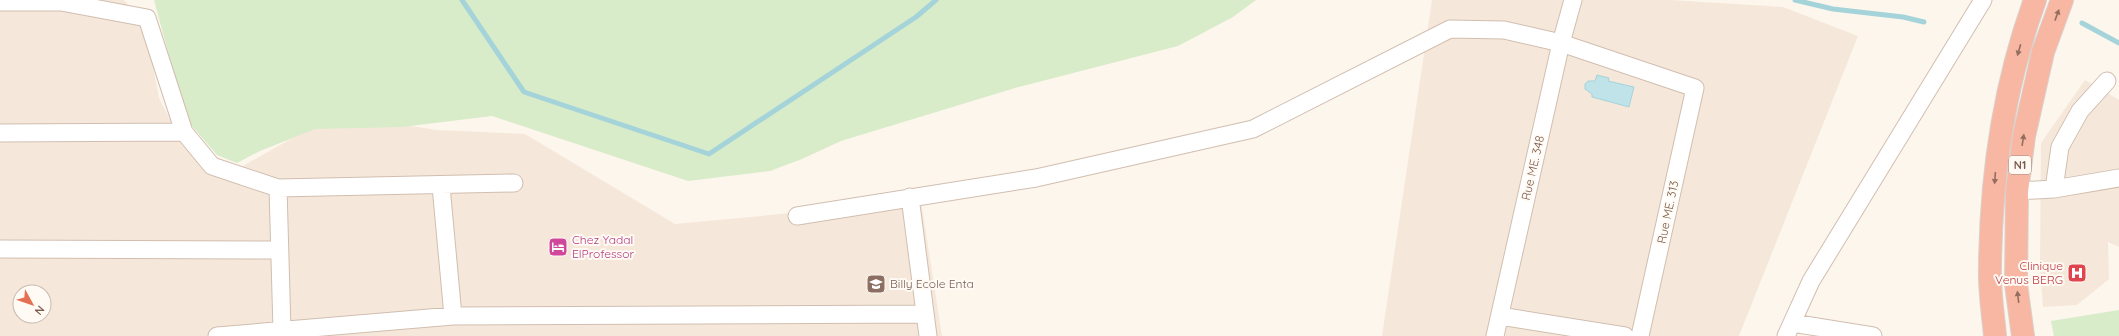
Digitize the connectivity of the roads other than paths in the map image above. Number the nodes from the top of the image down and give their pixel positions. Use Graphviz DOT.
graph roads {
  1 [pos="1573,0"];
  2 [pos="1983,0"];
  3 [pos="2035,0"];
  4 [pos="2062,0"];
  5 [pos="0,2"];
  6 [pos="1561,44"];
  7 [pos="2107,81"];
  8 [pos="184,132"];
  9 [pos="0,133"];
  10 [pos="2119,178"];
  11 [pos="514,183"];
  12 [pos="441,186"];
  13 [pos="278,188"];
  14 [pos="2054,189"];
  15 [pos="2017,191"];
  16 [pos="910,197"];
  17 [pos="797,216"];
  18 [pos="0,249"];
  19 [pos="279,250"];
  20 [pos="924,314"];
  21 [pos="453,316"];
  22 [pos="1500,316"];
  23 [pos="282,330"];
  24 [pos="1789,330"];
  25 [pos="217,336"];
  26 [pos="928,336"];
  27 [pos="1495,336"];
  28 [pos="1625,336"];
  29 [pos="1640,336"];
  30 [pos="1873,336"];
  31 [pos="1995,336"];
  32 [pos="2023,336"];
  1 -- 6 [label="street, Rue ME. 348"];
  2 -- 24 [label="street"];
  3 -- 31 [label="highway, N1, one-way"];
  15 -- 4 [label="highway, N1, one-way"];
  5 -- 8 [label="street"];
  6 -- 16 [label="street"];
  6 -- 22 [label="street, Rue ME. 348"];
  6 -- 29 [label="street, Rue ME. 313"];
  7 -- 14 [label="street"];
  8 -- 9 [label="street"];
  8 -- 13 [label="street"];
  10 -- 14 [label="street"];
  11 -- 12 [label="street"];
  12 -- 13 [label="street"];
  12 -- 21 [label="street"];
  13 -- 19 [label="street"];
  14 -- 15 [label="street"];
  32 -- 15 [label="highway, N1, one-way"];
  16 -- 17 [label="street"];
  16 -- 20 [label="street"];
  18 -- 19 [label="street"];
  19 -- 23 [label="street"];
  20 -- 21 [label="street"];
  20 -- 26 [label="street"];
  21 -- 23 [label="street"];
  22 -- 27 [label="street, Rue ME. 348"];
  22 -- 28 [label="street"];
  23 -- 25 [label="street"];
  24 -- 30 [label="street"];
}
